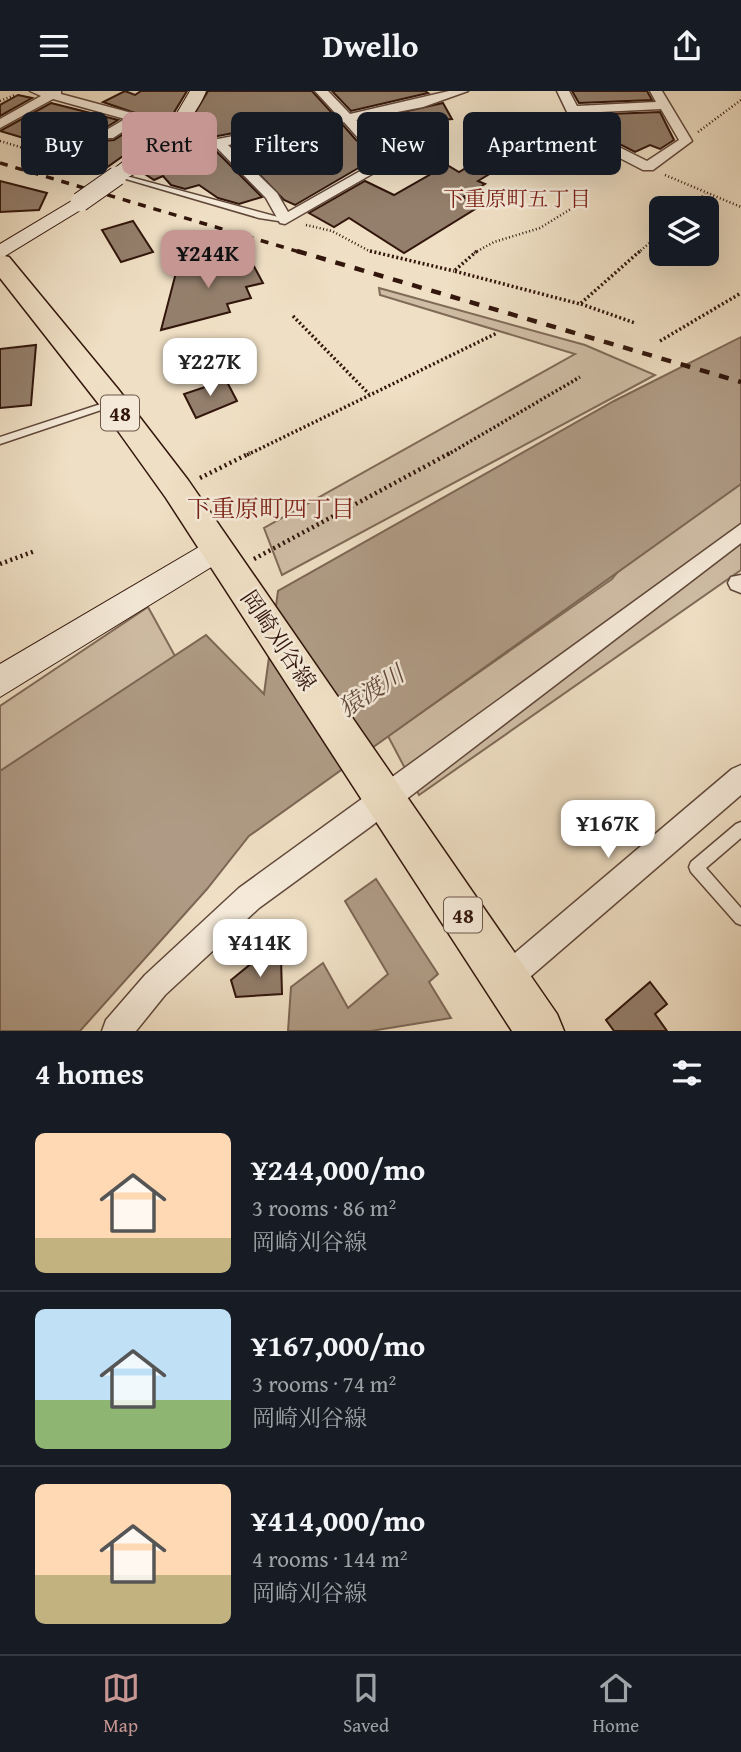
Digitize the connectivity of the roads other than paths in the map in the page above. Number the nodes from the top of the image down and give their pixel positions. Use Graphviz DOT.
graph roads {
  1 [pos="36,91"];
  2 [pos="198,91"];
  3 [pos="321,91"];
  4 [pos="402,91"];
  5 [pos="462,91"];
  6 [pos="563,91"];
  7 [pos="656,91"];
  8 [pos="56,93"];
  9 [pos="419,104"];
  10 [pos="664,105"];
  11 [pos="574,110"];
  12 [pos="188,112"];
  13 [pos="122,114"];
  14 [pos="347,118"];
  15 [pos="0,124"];
  16 [pos="122,126"];
  17 [pos="357,129"];
  18 [pos="108,135"];
  19 [pos="217,144"];
  20 [pos="220,144"];
  21 [pos="122,171"];
  22 [pos="361,175"];
  23 [pos="116,176"];
  24 [pos="285,219"];
  25 [pos="0,253"];
  26 [pos="0,262"];
  27 [pos="113,403"];
  28 [pos="0,442"];
  29 [pos="741,532"];
  30 [pos="224,560"];
  31 [pos="0,683"];
  32 [pos="741,778"];
  33 [pos="387,799"];
  34 [pos="738,837"];
  35 [pos="740,915"];
  36 [pos="506,979"];
  37 [pos="117,1031"];
  38 [pos="540,1031"];
  1 -- 8 [label="street"];
  2 -- 12 [label="street"];
  3 -- 14 [label="street"];
  4 -- 9 [label="street"];
  5 -- 9 [label="street"];
  6 -- 11 [label="street"];
  7 -- 10 [label="street"];
  8 -- 13 [label="street"];
  8 -- 15 [label="street"];
  9 -- 14 [label="street"];
  10 -- 11 [label="street"];
  10 -- 11 [label="street"];
  14 -- 17 [label="street"];
  14 -- 20 [label="street"];
  16 -- 18 [label="street"];
  19 -- 20 [label="street"];
  20 -- 24 [label="street"];
  21 -- 23 [label="street"];
  22 -- 24 [label="street"];
  23 -- 24 [label="lane"];
  23 -- 25 [label="street, bridge"];
  26 -- 27 [label="main road, 岡崎刈谷線 / 48"];
  27 -- 28 [label="lane"];
  27 -- 30 [label="main road, 岡崎刈谷線 / 48"];
  29 -- 33 [label="street"];
  30 -- 31 [label="street"];
  30 -- 33 [label="main road, 岡崎刈谷線 / 48"];
  32 -- 36 [label="street"];
  33 -- 36 [label="main road, 岡崎刈谷線 / 48"];
  33 -- 37 [label="street"];
  34 -- 35 [label="lane"];
  36 -- 38 [label="main road, 岡崎刈谷線 / 48"];
}
